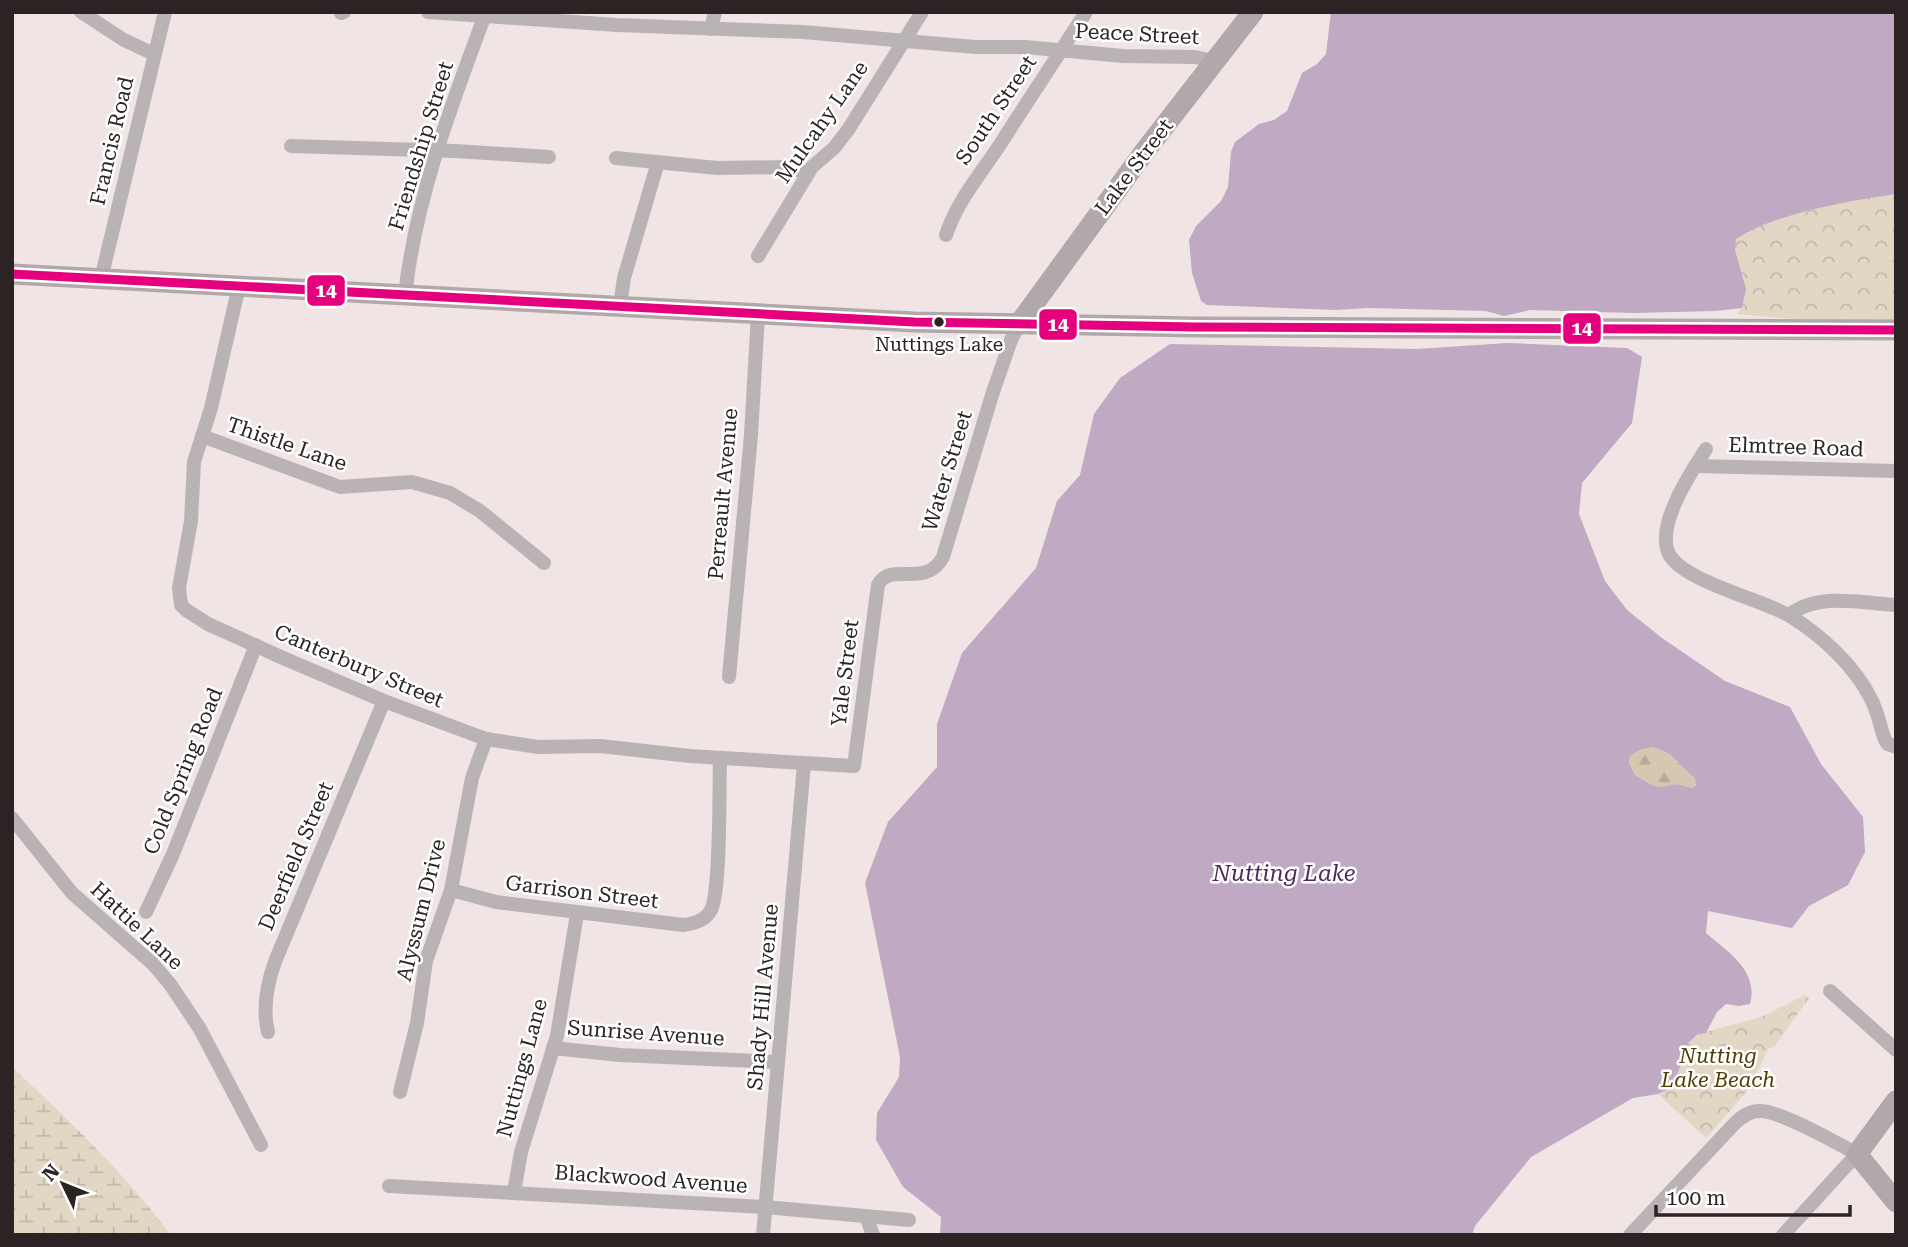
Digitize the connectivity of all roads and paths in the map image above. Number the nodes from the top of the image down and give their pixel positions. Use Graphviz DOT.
graph roads {
  1 [pos="81,12"];
  2 [pos="165,12"];
  3 [pos="428,12"];
  4 [pos="715,12"];
  5 [pos="922,12"];
  6 [pos="1086,12"];
  7 [pos="1253,12"];
  8 [pos="486,14"];
  9 [pos="711,29"];
  10 [pos="904,40"];
  11 [pos="1061,51"];
  12 [pos="154,54"];
  13 [pos="1214,61"];
  14 [pos="291,146"];
  15 [pos="436,151"];
  16 [pos="549,157"];
  17 [pos="616,159"];
  18 [pos="658,162"];
  19 [pos="807,174"];
  20 [pos="946,234"];
  21 [pos="758,256"];
  22 [pos="12,274"];
  23 [pos="101,279"];
  24 [pos="239,286"];
  25 [pos="405,295"];
  26 [pos="621,306"];
  27 [pos="758,314"];
  28 [pos="1019,324"];
  29 [pos="1896,330"];
  30 [pos="202,436"];
  31 [pos="1706,449"];
  32 [pos="1695,466"];
  33 [pos="1896,471"];
  34 [pos="544,563"];
  35 [pos="878,585"];
  36 [pos="1896,606"];
  37 [pos="1788,615"];
  38 [pos="256,645"];
  39 [pos="729,677"];
  40 [pos="384,701"];
  41 [pos="486,739"];
  42 [pos="1896,747"];
  43 [pos="720,758"];
  44 [pos="804,764"];
  45 [pos="855,766"];
  46 [pos="12,818"];
  47 [pos="451,890"];
  48 [pos="146,912"];
  49 [pos="577,914"];
  50 [pos="1830,991"];
  51 [pos="268,1032"];
  52 [pos="553,1048"];
  53 [pos="1896,1050"];
  54 [pos="778,1062"];
  55 [pos="400,1092"];
  56 [pos="1896,1101"];
  57 [pos="261,1145"];
  58 [pos="1857,1154"];
  59 [pos="390,1186"];
  60 [pos="514,1192"];
  61 [pos="1896,1202"];
  62 [pos="765,1208"];
  63 [pos="866,1216"];
  64 [pos="909,1220"];
  65 [pos="763,1235"];
  66 [pos="873,1235"];
  67 [pos="1630,1235"];
  68 [pos="1783,1235"];
  1 -- 12 [label="street"];
  2 -- 12 [label="street, Francis Road"];
  3 -- 8 [label="street, Peace Street"];
  4 -- 9 [label="street"];
  5 -- 10 [label="street, Mulcahy Lane"];
  6 -- 11 [label="street, South Street"];
  7 -- 13 [label="main road, Lake Street"];
  8 -- 9 [label="street, Peace Street"];
  8 -- 15 [label="street, Friendship Street"];
  9 -- 10 [label="street, Peace Street"];
  10 -- 11 [label="street, Peace Street"];
  10 -- 19 [label="street, Mulcahy Lane"];
  11 -- 13 [label="street, Peace Street"];
  11 -- 20 [label="street, South Street"];
  12 -- 23 [label="street, Francis Road"];
  13 -- 28 [label="main road, Lake Street"];
  14 -- 15 [label="street"];
  15 -- 16 [label="street"];
  15 -- 25 [label="street, Friendship Street"];
  17 -- 18 [label="street"];
  18 -- 19 [label="street"];
  18 -- 26 [label="street"];
  19 -- 21 [label="street, Mulcahy Lane"];
  22 -- 23 [label="main road"];
  23 -- 24 [label="main road"];
  24 -- 25 [label="main road"];
  24 -- 30 [label="street, Canterbury Street"];
  25 -- 26 [label="main road"];
  26 -- 27 [label="main road"];
  27 -- 28 [label="main road"];
  27 -- 39 [label="street, Perreault Avenue"];
  28 -- 29 [label="main road"];
  28 -- 35 [label="street, Water Street"];
  30 -- 34 [label="street, Thistle Lane"];
  30 -- 38 [label="street, Canterbury Street"];
  31 -- 32 [label="street"];
  32 -- 33 [label="street, Elmtree Road"];
  32 -- 37 [label="street"];
  35 -- 45 [label="street, Yale Street"];
  36 -- 37 [label="street"];
  37 -- 42 [label="street"];
  38 -- 40 [label="street, Canterbury Street"];
  38 -- 48 [label="street, Cold Spring Road"];
  40 -- 41 [label="street, Canterbury Street"];
  40 -- 51 [label="street, Deerfield Street"];
  41 -- 43 [label="street, Canterbury Street"];
  41 -- 47 [label="street, Alyssum Drive"];
  43 -- 44 [label="street, Canterbury Street"];
  43 -- 49 [label="street, Garrison Street"];
  44 -- 45 [label="street, Canterbury Street"];
  44 -- 54 [label="street, Shady Hill Avenue"];
  46 -- 57 [label="street, Hattie Lane"];
  47 -- 49 [label="street, Garrison Street"];
  47 -- 55 [label="street, Alyssum Drive"];
  49 -- 52 [label="street, Nuttings Lane"];
  50 -- 53 [label="street"];
  52 -- 54 [label="street, Sunrise Avenue"];
  52 -- 60 [label="street, Nuttings Lane"];
  54 -- 62 [label="street, Shady Hill Avenue"];
  56 -- 58 [label="main road"];
  58 -- 61 [label="main road"];
  58 -- 67 [label="street"];
  58 -- 68 [label="street"];
  59 -- 60 [label="street, Blackwood Avenue"];
  60 -- 62 [label="street, Blackwood Avenue"];
  62 -- 63 [label="street, Blackwood Avenue"];
  62 -- 65 [label="street, Shady Hill Avenue"];
  63 -- 64 [label="street, Blackwood Avenue"];
  63 -- 66 [label="street"];
}
